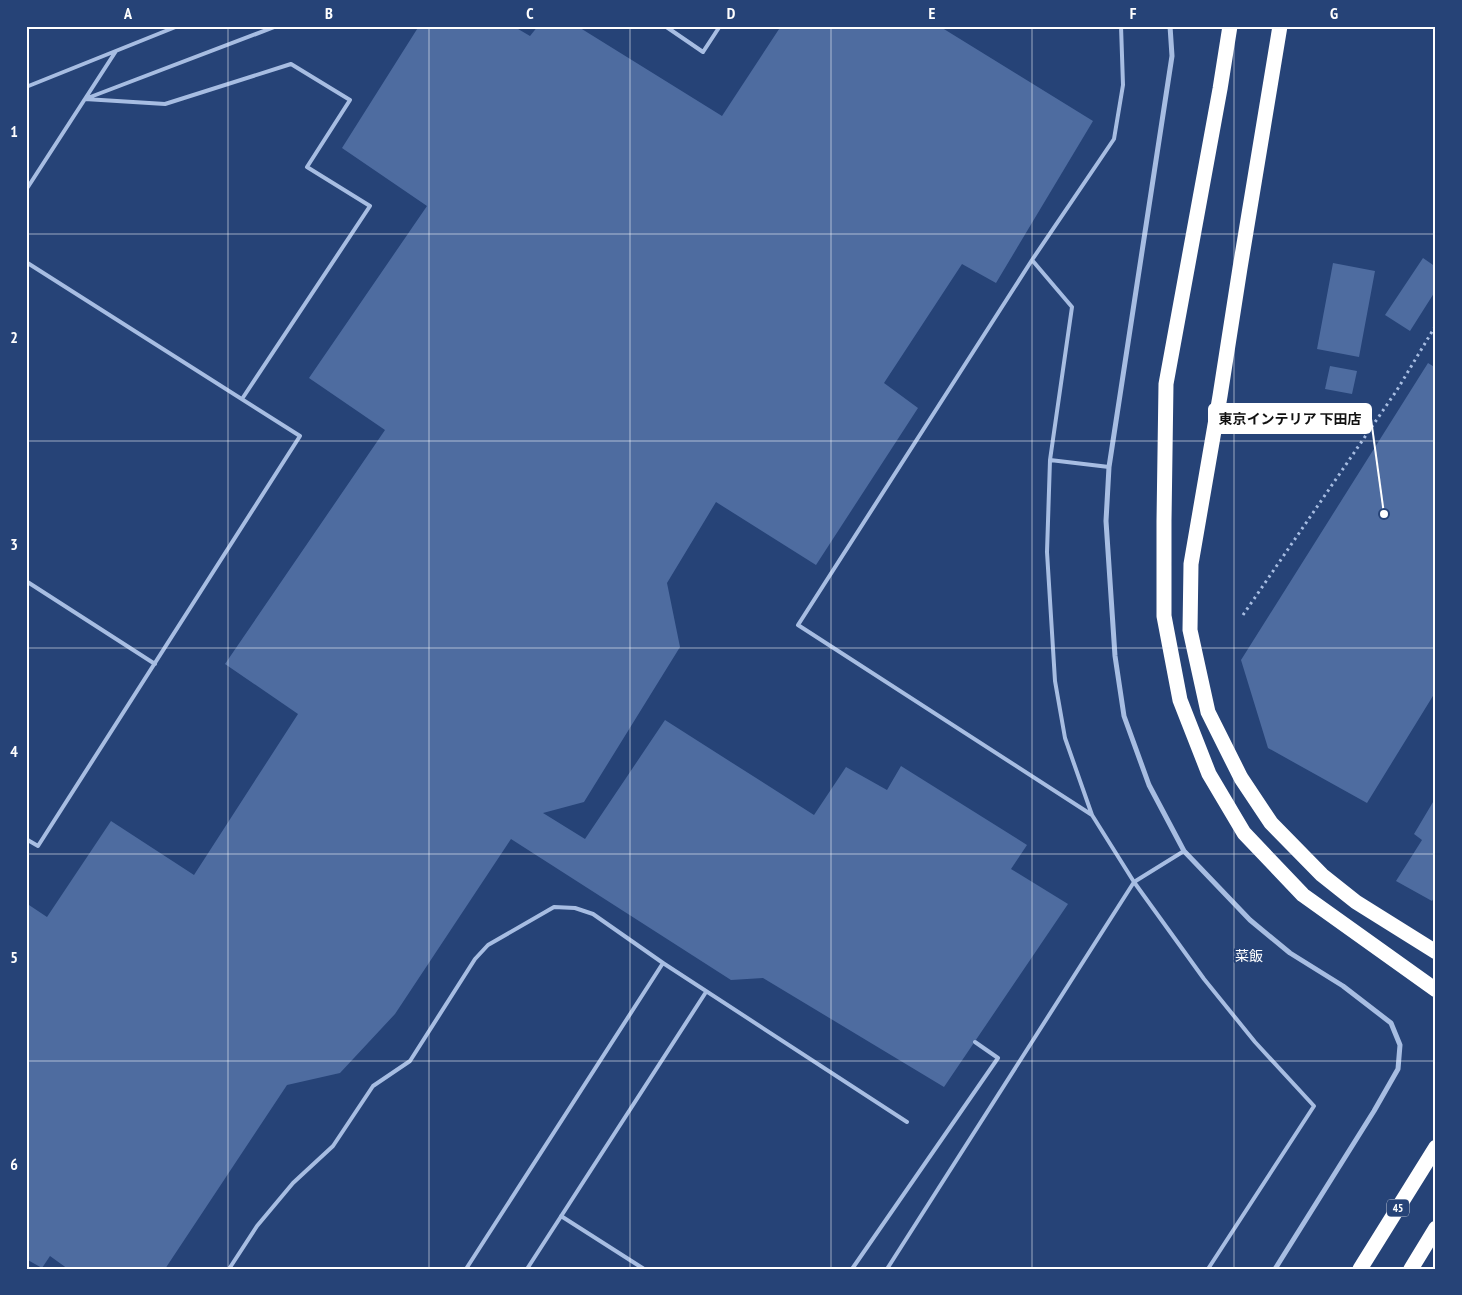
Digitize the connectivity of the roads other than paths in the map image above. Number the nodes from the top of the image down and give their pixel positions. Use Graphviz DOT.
graph roads {
  1 [pos="178,26"];
  2 [pos="277,26"];
  3 [pos="665,26"];
  4 [pos="720,26"];
  5 [pos="1121,26"];
  6 [pos="1170,26"];
  7 [pos="1230,26"];
  8 [pos="1281,28"];
  9 [pos="116,51"];
  10 [pos="26,87"];
  11 [pos="85,99"];
  12 [pos="26,190"];
  13 [pos="1032,260"];
  14 [pos="26,262"];
  15 [pos="242,399"];
  16 [pos="1050,460"];
  17 [pos="1109,467"];
  18 [pos="26,581"];
  19 [pos="154,664"];
  20 [pos="1092,815"];
  21 [pos="26,839"];
  22 [pos="1184,851"];
  23 [pos="1134,882"];
  24 [pos="1436,952"];
  25 [pos="663,963"];
  26 [pos="1436,990"];
  27 [pos="706,992"];
  28 [pos="975,1042"];
  29 [pos="907,1122"];
  30 [pos="1436,1147"];
  31 [pos="561,1216"];
  32 [pos="1436,1228"];
  33 [pos="229,1269"];
  34 [pos="466,1269"];
  35 [pos="527,1269"];
  36 [pos="644,1269"];
  37 [pos="852,1269"];
  38 [pos="887,1269"];
  39 [pos="1208,1269"];
  40 [pos="1275,1269"];
  41 [pos="1360,1269"];
  42 [pos="1411,1269"];
  1 -- 9 [label="lane"];
  2 -- 11 [label="lane"];
  3 -- 4 [label="lane"];
  5 -- 13 [label="lane"];
  6 -- 17 [label="street"];
  7 -- 26 [label="highway"];
  8 -- 24 [label="highway"];
  9 -- 10 [label="lane"];
  9 -- 11 [label="lane"];
  11 -- 12 [label="lane"];
  11 -- 15 [label="lane"];
  13 -- 16 [label="lane"];
  13 -- 20 [label="lane"];
  14 -- 15 [label="lane"];
  15 -- 19 [label="lane"];
  16 -- 17 [label="lane"];
  16 -- 20 [label="lane"];
  17 -- 22 [label="street"];
  18 -- 19 [label="lane"];
  19 -- 21 [label="lane"];
  20 -- 23 [label="lane"];
  22 -- 23 [label="lane"];
  22 -- 40 [label="street"];
  23 -- 38 [label="lane"];
  23 -- 39 [label="lane"];
  25 -- 27 [label="lane"];
  25 -- 33 [label="lane"];
  25 -- 34 [label="lane"];
  27 -- 29 [label="lane"];
  27 -- 31 [label="lane"];
  28 -- 37 [label="lane"];
  30 -- 41 [label="highway, 45"];
  31 -- 35 [label="lane"];
  31 -- 36 [label="lane"];
  32 -- 42 [label="highway"];
}
